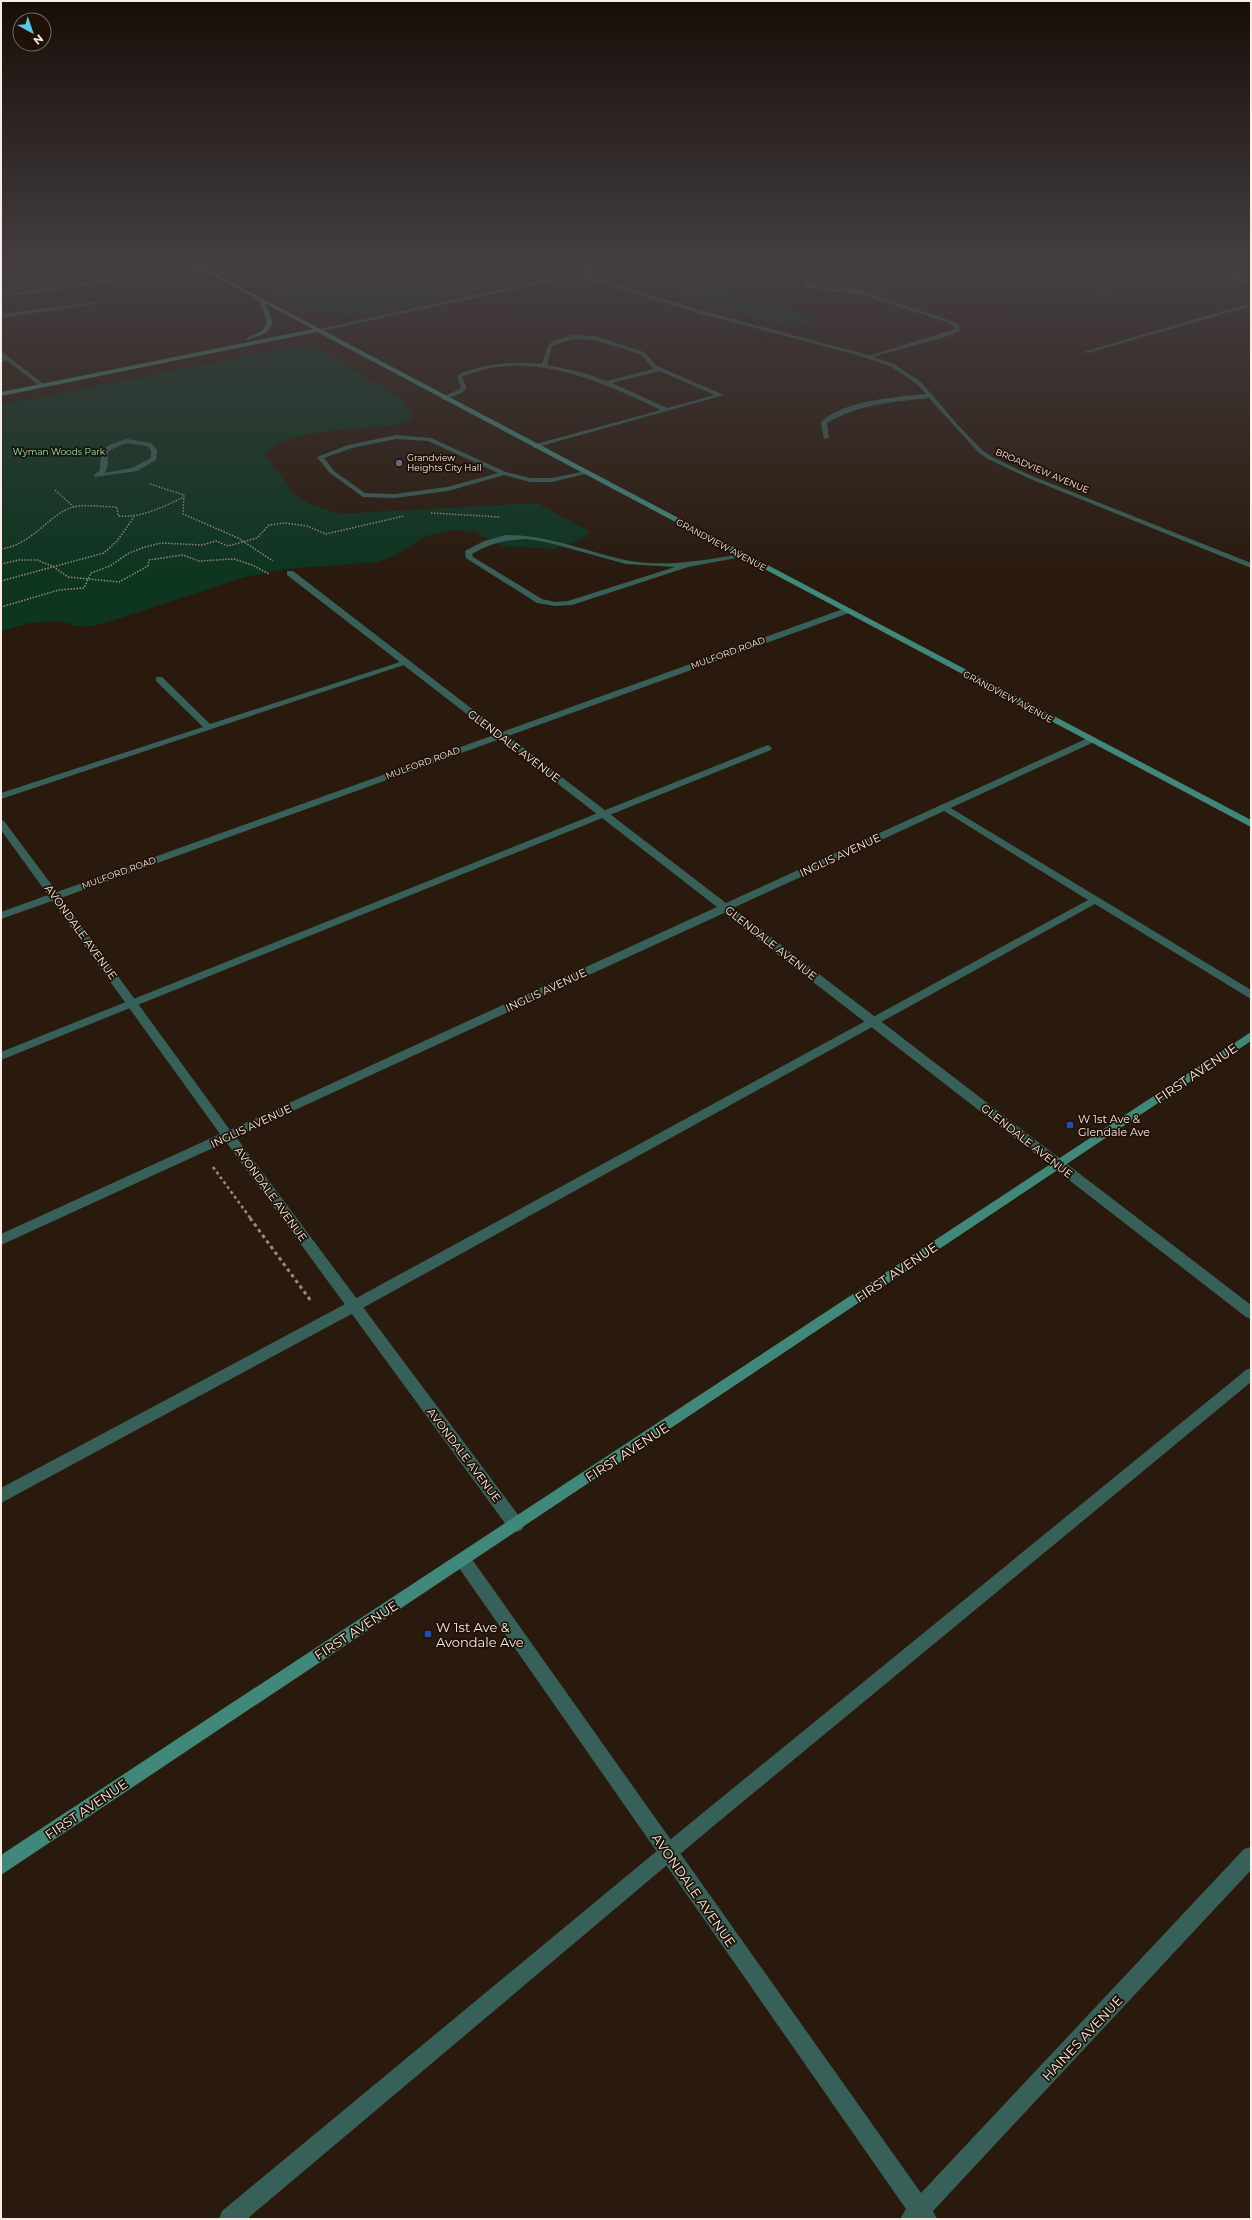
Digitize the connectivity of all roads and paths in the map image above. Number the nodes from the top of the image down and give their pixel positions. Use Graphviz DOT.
graph roads {
  1 [pos="19,368"];
  2 [pos="134,368"];
  3 [pos="387,368"];
  4 [pos="486,368"];
  5 [pos="549,368"];
  6 [pos="656,368"];
  7 [pos="896,368"];
  8 [pos="660,369"];
  9 [pos="606,383"];
  10 [pos="44,386"];
  11 [pos="1,394"];
  12 [pos="928,396"];
  13 [pos="444,398"];
  14 [pos="667,410"];
  15 [pos="826,438"];
  16 [pos="534,446"];
  17 [pos="118,472"];
  18 [pos="504,473"];
  19 [pos="586,473"];
  20 [pos="55,490"];
  21 [pos="184,497"];
  22 [pos="74,507"];
  23 [pos="427,512"];
  24 [pos="408,515"];
  25 [pos="134,517"];
  26 [pos="506,518"];
  27 [pos="242,541"];
  28 [pos="1,549"];
  29 [pos="743,556"];
  30 [pos="1,564"];
  31 [pos="279,565"];
  32 [pos="687,565"];
  33 [pos="1251,566"];
  34 [pos="54,567"];
  35 [pos="290,573"];
  36 [pos="274,577"];
  37 [pos="88,579"];
  38 [pos="1,581"];
  39 [pos="1,607"];
  40 [pos="846,611"];
  41 [pos="406,663"];
  42 [pos="159,679"];
  43 [pos="209,728"];
  44 [pos="500,735"];
  45 [pos="1091,740"];
  46 [pos="768,748"];
  47 [pos="1,796"];
  48 [pos="944,807"];
  49 [pos="604,815"];
  50 [pos="1,822"];
  51 [pos="1251,824"];
  52 [pos="55,896"];
  53 [pos="1095,900"];
  54 [pos="725,908"];
  55 [pos="1,916"];
  56 [pos="1251,995"];
  57 [pos="132,1003"];
  58 [pos="873,1022"];
  59 [pos="1251,1036"];
  60 [pos="1,1056"];
  61 [pos="229,1136"];
  62 [pos="200,1149"];
  63 [pos="1058,1165"];
  64 [pos="1,1240"];
  65 [pos="354,1306"];
  66 [pos="1251,1314"];
  67 [pos="326,1321"];
  68 [pos="1251,1374"];
  69 [pos="1,1496"];
  70 [pos="516,1525"];
  71 [pos="463,1560"];
  72 [pos="668,1852"];
  73 [pos="1251,1856"];
  74 [pos="1,1866"];
  75 [pos="919,2216"];
  76 [pos="230,2219"];
  1 -- 10 [label="street"];
  2 -- 10 [label="main road"];
  3 -- 13 [label="main road, GRANDVIEW AVENUE"];
  4 -- 13 [label="street"];
  5 -- 9 [label="street"];
  6 -- 8 [label="street"];
  7 -- 12 [label="street, BROADVIEW AVENUE"];
  8 -- 9 [label="street"];
  8 -- 14 [label="street"];
  9 -- 14 [label="street"];
  10 -- 11 [label="main road"];
  12 -- 15 [label="street"];
  12 -- 33 [label="street, BROADVIEW AVENUE"];
  13 -- 16 [label="main road, GRANDVIEW AVENUE"];
  14 -- 16 [label="street"];
  16 -- 19 [label="main road, GRANDVIEW AVENUE"];
  17 -- 17 [label="street"];
  17 -- 21 [label="path"];
  18 -- 18 [label="street"];
  18 -- 19 [label="street"];
  19 -- 29 [label="main road, GRANDVIEW AVENUE"];
  20 -- 22 [label="path"];
  21 -- 25 [label="path"];
  21 -- 27 [label="path"];
  22 -- 25 [label="path"];
  22 -- 28 [label="path"];
  23 -- 26 [label="path"];
  24 -- 27 [label="path"];
  25 -- 34 [label="path"];
  27 -- 31 [label="path"];
  27 -- 37 [label="path"];
  29 -- 32 [label="street"];
  29 -- 40 [label="main road, GRANDVIEW AVENUE"];
  30 -- 34 [label="path"];
  32 -- 32 [label="street"];
  34 -- 37 [label="path"];
  34 -- 38 [label="path"];
  35 -- 41 [label="street, GLENDALE AVENUE"];
  36 -- 37 [label="path"];
  37 -- 39 [label="path"];
  40 -- 44 [label="street, MULFORD ROAD"];
  40 -- 45 [label="main road, GRANDVIEW AVENUE"];
  41 -- 43 [label="street"];
  41 -- 44 [label="street, GLENDALE AVENUE"];
  42 -- 43 [label="street"];
  43 -- 47 [label="street"];
  44 -- 49 [label="street, GLENDALE AVENUE"];
  44 -- 52 [label="street, MULFORD ROAD"];
  45 -- 48 [label="street, INGLIS AVENUE"];
  45 -- 51 [label="main road, GRANDVIEW AVENUE"];
  46 -- 49 [label="street"];
  48 -- 53 [label="street"];
  48 -- 54 [label="street, INGLIS AVENUE"];
  49 -- 54 [label="street, GLENDALE AVENUE"];
  49 -- 57 [label="street"];
  50 -- 52 [label="street, AVONDALE AVENUE"];
  52 -- 55 [label="street, MULFORD ROAD"];
  52 -- 57 [label="street, AVONDALE AVENUE"];
  53 -- 56 [label="street"];
  53 -- 58 [label="street"];
  54 -- 58 [label="street, GLENDALE AVENUE"];
  54 -- 61 [label="street, INGLIS AVENUE"];
  57 -- 60 [label="street"];
  57 -- 61 [label="street, AVONDALE AVENUE"];
  58 -- 63 [label="street, GLENDALE AVENUE"];
  58 -- 65 [label="street"];
  59 -- 63 [label="main road, FIRST AVENUE"];
  61 -- 62 [label="street, INGLIS AVENUE"];
  61 -- 65 [label="street, AVONDALE AVENUE"];
  62 -- 64 [label="street, INGLIS AVENUE"];
  62 -- 67 [label="path"];
  63 -- 66 [label="street, GLENDALE AVENUE"];
  63 -- 70 [label="main road, FIRST AVENUE"];
  65 -- 67 [label="street"];
  65 -- 70 [label="street, AVONDALE AVENUE"];
  67 -- 69 [label="street"];
  68 -- 72 [label="street"];
  70 -- 71 [label="main road, FIRST AVENUE"];
  71 -- 72 [label="street, AVONDALE AVENUE"];
  71 -- 74 [label="main road, FIRST AVENUE"];
  72 -- 75 [label="street, AVONDALE AVENUE"];
  72 -- 76 [label="street"];
  73 -- 75 [label="street, HAINES AVENUE"];
}
